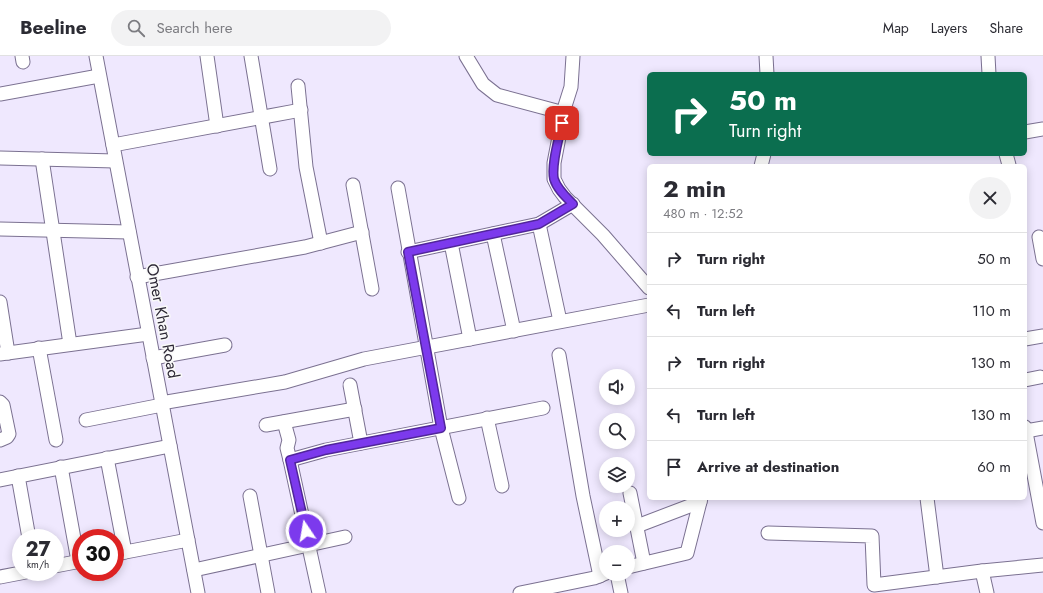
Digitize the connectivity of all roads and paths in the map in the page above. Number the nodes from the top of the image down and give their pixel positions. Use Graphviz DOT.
graph roads {
  1 [pos="96,56"];
  2 [pos="206,56"];
  3 [pos="251,56"];
  4 [pos="466,56"];
  5 [pos="573,56"];
  6 [pos="766,56"];
  7 [pos="988,56"];
  8 [pos="767,72"];
  9 [pos="989,72"];
  10 [pos="99,76"];
  11 [pos="298,86"];
  12 [pos="0,94"];
  13 [pos="301,110"];
  14 [pos="564,113"];
  15 [pos="262,118"];
  16 [pos="217,126"];
  17 [pos="1043,129"];
  18 [pos="1027,132"];
  19 [pos="113,145"];
  20 [pos="0,158"];
  21 [pos="42,159"];
  22 [pos="115,161"];
  23 [pos="270,169"];
  24 [pos="353,185"];
  25 [pos="398,188"];
  26 [pos="573,204"];
  27 [pos="539,224"];
  28 [pos="0,229"];
  29 [pos="53,231"];
  30 [pos="129,232"];
  31 [pos="362,232"];
  32 [pos="493,234"];
  33 [pos="1039,237"];
  34 [pos="321,243"];
  35 [pos="451,243"];
  36 [pos="408,252"];
  37 [pos="1043,259"];
  38 [pos="137,277"];
  39 [pos="647,286"];
  40 [pos="372,289"];
  41 [pos="0,302"];
  42 [pos="647,305"];
  43 [pos="560,321"];
  44 [pos="514,331"];
  45 [pos="148,334"];
  46 [pos="1043,336"];
  47 [pos="470,339"];
  48 [pos="1027,339"];
  49 [pos="70,344"];
  50 [pos="225,345"];
  51 [pos="427,347"];
  52 [pos="39,348"];
  53 [pos="4,353"];
  54 [pos="558,355"];
  55 [pos="153,358"];
  56 [pos="1040,377"];
  57 [pos="1027,380"];
  58 [pos="350,386"];
  59 [pos="0,402"];
  60 [pos="162,404"];
  61 [pos="543,408"];
  62 [pos="355,409"];
  63 [pos="487,418"];
  64 [pos="86,420"];
  65 [pos="284,422"];
  66 [pos="266,425"];
  67 [pos="441,428"];
  68 [pos="1043,428"];
  69 [pos="1027,429"];
  70 [pos="1027,439"];
  71 [pos="0,440"];
  72 [pos="56,440"];
  73 [pos="361,444"];
  74 [pos="170,446"];
  75 [pos="107,458"];
  76 [pos="290,460"];
  77 [pos="61,467"];
  78 [pos="18,476"];
  79 [pos="0,480"];
  80 [pos="502,486"];
  81 [pos="630,493"];
  82 [pos="250,496"];
  83 [pos="459,498"];
  84 [pos="700,500"];
  85 [pos="927,500"];
  86 [pos="1043,523"];
  87 [pos="637,526"];
  88 [pos="27,529"];
  89 [pos="74,529"];
  90 [pos="117,529"];
  91 [pos="768,533"];
  92 [pos="345,537"];
  93 [pos="188,540"];
  94 [pos="309,545"];
  95 [pos="124,552"];
  96 [pos="261,555"];
  97 [pos="599,560"];
  98 [pos="644,563"];
  99 [pos="635,565"];
  100 [pos="1043,566"];
  101 [pos="194,570"];
  102 [pos="982,571"];
  103 [pos="12,575"];
  104 [pos="599,576"];
  105 [pos="0,577"];
  106 [pos="937,577"];
  107 [pos="618,581"];
  108 [pos="557,589"];
  109 [pos="874,589"];
  110 [pos="198,593"];
  111 [pos="268,593"];
  112 [pos="319,593"];
  113 [pos="522,593"];
  114 [pos="621,593"];
  115 [pos="987,593"];
  1 -- 10 [label="street, Omer Khan Road"];
  2 -- 16 [label="street"];
  3 -- 15 [label="street"];
  4 -- 14 [label="street"];
  5 -- 14 [label="street"];
  6 -- 8 [label="street"];
  7 -- 9 [label="street"];
  10 -- 12 [label="street"];
  10 -- 19 [label="street, Omer Khan Road"];
  11 -- 13 [label="street"];
  13 -- 15 [label="street"];
  13 -- 34 [label="street"];
  14 -- 26 [label="street"];
  15 -- 16 [label="street"];
  15 -- 23 [label="street"];
  16 -- 19 [label="street"];
  17 -- 18 [label="street"];
  19 -- 22 [label="street, Omer Khan Road"];
  20 -- 21 [label="street"];
  21 -- 22 [label="street"];
  21 -- 29 [label="street"];
  22 -- 30 [label="street, Omer Khan Road"];
  24 -- 31 [label="street"];
  25 -- 36 [label="street"];
  26 -- 27 [label="street"];
  26 -- 39 [label="street"];
  27 -- 32 [label="street"];
  27 -- 43 [label="street"];
  28 -- 29 [label="street"];
  29 -- 30 [label="street"];
  29 -- 49 [label="street"];
  30 -- 38 [label="street, Omer Khan Road"];
  31 -- 34 [label="street"];
  31 -- 40 [label="street"];
  32 -- 35 [label="street"];
  32 -- 44 [label="street"];
  33 -- 37 [label="street"];
  34 -- 38 [label="street"];
  35 -- 36 [label="street"];
  35 -- 47 [label="street"];
  36 -- 51 [label="street"];
  38 -- 45 [label="street, Omer Khan Road"];
  41 -- 53 [label="street"];
  42 -- 43 [label="street"];
  43 -- 44 [label="street"];
  44 -- 47 [label="street"];
  45 -- 49 [label="street"];
  45 -- 55 [label="street, Omer Khan Road"];
  46 -- 48 [label="street"];
  47 -- 51 [label="street"];
  49 -- 52 [label="street"];
  50 -- 55 [label="street"];
  51 -- 60 [label="street"];
  51 -- 67 [label="street"];
  52 -- 53 [label="street"];
  52 -- 72 [label="street"];
  54 -- 97 [label="street"];
  55 -- 60 [label="street, Omer Khan Road"];
  56 -- 57 [label="street"];
  58 -- 62 [label="street"];
  59 -- 71 [label="street"];
  60 -- 64 [label="street"];
  60 -- 74 [label="street, Omer Khan Road"];
  61 -- 63 [label="street"];
  62 -- 65 [label="street"];
  62 -- 73 [label="street"];
  63 -- 67 [label="street"];
  63 -- 80 [label="street"];
  65 -- 66 [label="street"];
  65 -- 76 [label="street"];
  67 -- 73 [label="street"];
  67 -- 83 [label="street"];
  68 -- 69 [label="street"];
  70 -- 86 [label="street"];
  73 -- 76 [label="street"];
  74 -- 75 [label="street"];
  74 -- 93 [label="street, Omer Khan Road"];
  75 -- 77 [label="street"];
  75 -- 90 [label="street"];
  76 -- 94 [label="street"];
  77 -- 78 [label="street"];
  77 -- 89 [label="street"];
  78 -- 79 [label="street"];
  78 -- 88 [label="street"];
  81 -- 87 [label="street"];
  82 -- 96 [label="street"];
  84 -- 87 [label="street"];
  84 -- 98 [label="street"];
  85 -- 106 [label="street"];
  87 -- 98 [label="street"];
  91 -- 109 [label="street"];
  92 -- 94 [label="street"];
  93 -- 95 [label="street"];
  93 -- 101 [label="street, Omer Khan Road"];
  94 -- 96 [label="street"];
  94 -- 112 [label="street"];
  96 -- 101 [label="street"];
  96 -- 111 [label="street"];
  98 -- 99 [label="street"];
  100 -- 102 [label="street"];
  101 -- 110 [label="street, Omer Khan Road"];
  102 -- 106 [label="street"];
  102 -- 115 [label="street"];
  103 -- 105 [label="street"];
  104 -- 108 [label="street"];
  106 -- 109 [label="street"];
  107 -- 114 [label="street"];
  108 -- 113 [label="street"];
}
